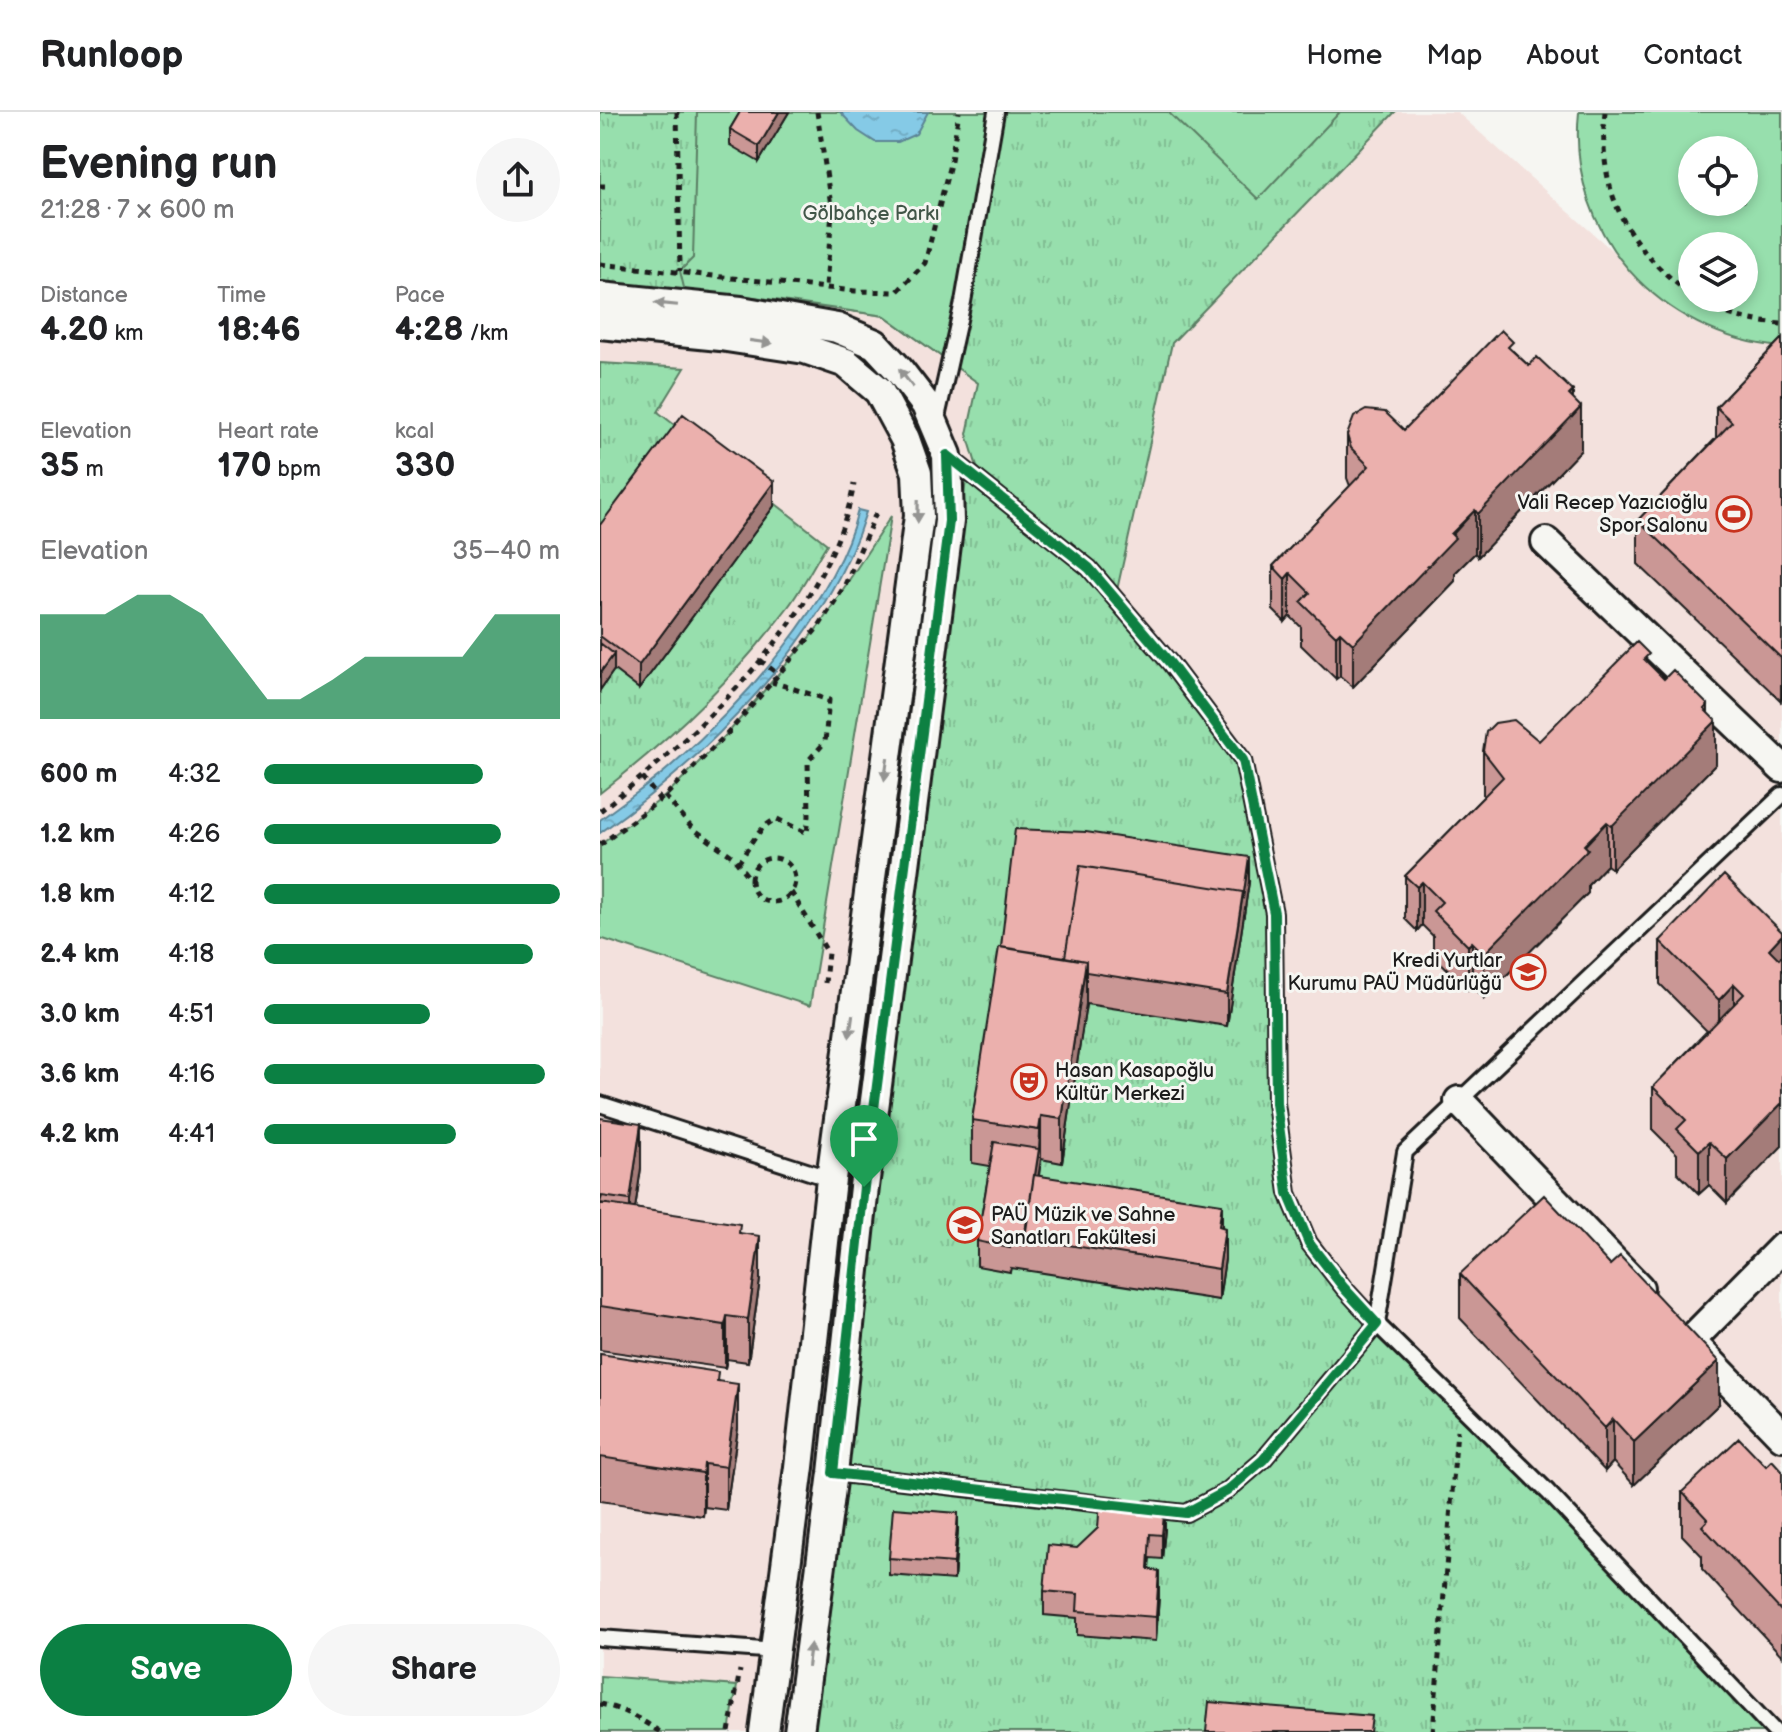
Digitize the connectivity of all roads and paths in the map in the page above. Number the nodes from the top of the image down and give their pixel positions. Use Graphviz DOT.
graph roads {
  1 [pos="677,112"];
  2 [pos="817,112"];
  3 [pos="959,112"];
  4 [pos="996,112"];
  5 [pos="1605,112"];
  6 [pos="600,264"];
  7 [pos="680,271"];
  8 [pos="1678,282"];
  9 [pos="826,286"];
  10 [pos="600,297"];
  11 [pos="1723,312"];
  12 [pos="600,324"];
  13 [pos="1782,324"];
  14 [pos="935,427"];
  15 [pos="947,455"];
  16 [pos="854,484"];
  17 [pos="876,513"];
  18 [pos="1546,542"];
  19 [pos="760,660"];
  20 [pos="779,675"];
  21 [pos="772,682"];
  22 [pos="1781,764"];
  23 [pos="642,777"];
  24 [pos="1782,795"];
  25 [pos="662,798"];
  26 [pos="600,811"];
  27 [pos="600,845"];
  28 [pos="738,863"];
  29 [pos="750,878"];
  30 [pos="791,892"];
  31 [pos="824,992"];
  32 [pos="1459,1101"];
  33 [pos="600,1104"];
  34 [pos="831,1179"];
  35 [pos="864,1187"];
  36 [pos="1782,1248"];
  37 [pos="1377,1324"];
  38 [pos="1690,1341"];
  39 [pos="1459,1402"];
  40 [pos="1782,1436"];
  41 [pos="833,1473"];
  42 [pos="600,1638"];
  43 [pos="744,1648"];
  44 [pos="776,1651"];
  45 [pos="600,1704"];
  46 [pos="660,1732"];
  47 [pos="729,1732"];
  48 [pos="764,1732"];
  49 [pos="799,1732"];
  50 [pos="1433,1732"];
  51 [pos="1775,1732"];
  1 -- 7 [label="path"];
  2 -- 9 [label="path"];
  3 -- 9 [label="path"];
  4 -- 14 [label="lane"];
  5 -- 8 [label="path"];
  6 -- 7 [label="path"];
  7 -- 9 [label="path"];
  14 -- 10 [label="street, one-way"];
  11 -- 13 [label="path"];
  12 -- 34 [label="street, one-way"];
  14 -- 15 [label="street"];
  15 -- 35 [label="street"];
  15 -- 37 [label="lane"];
  16 -- 19 [label="path"];
  17 -- 20 [label="path"];
  18 -- 22 [label="street"];
  19 -- 20 [label="path"];
  19 -- 23 [label="path"];
  20 -- 21 [label="path"];
  21 -- 25 [label="path"];
  21 -- 28 [label="path"];
  23 -- 25 [label="path"];
  23 -- 26 [label="path"];
  24 -- 32 [label="lane"];
  25 -- 27 [label="path"];
  25 -- 28 [label="path"];
  28 -- 29 [label="path"];
  29 -- 30 [label="path"];
  29 -- 30 [label="path"];
  30 -- 31 [label="path"];
  32 -- 37 [label="lane"];
  32 -- 38 [label="street"];
  33 -- 34 [label="lane"];
  34 -- 35 [label="street"];
  34 -- 44 [label="street"];
  35 -- 41 [label="street"];
  36 -- 38 [label="street"];
  37 -- 39 [label="lane"];
  37 -- 41 [label="lane"];
  38 -- 40 [label="street"];
  39 -- 50 [label="path"];
  39 -- 51 [label="lane"];
  49 -- 41 [label="street, one-way"];
  42 -- 43 [label="lane"];
  43 -- 44 [label="lane"];
  43 -- 47 [label="path"];
  44 -- 48 [label="street"];
  45 -- 46 [label="path"];
}
